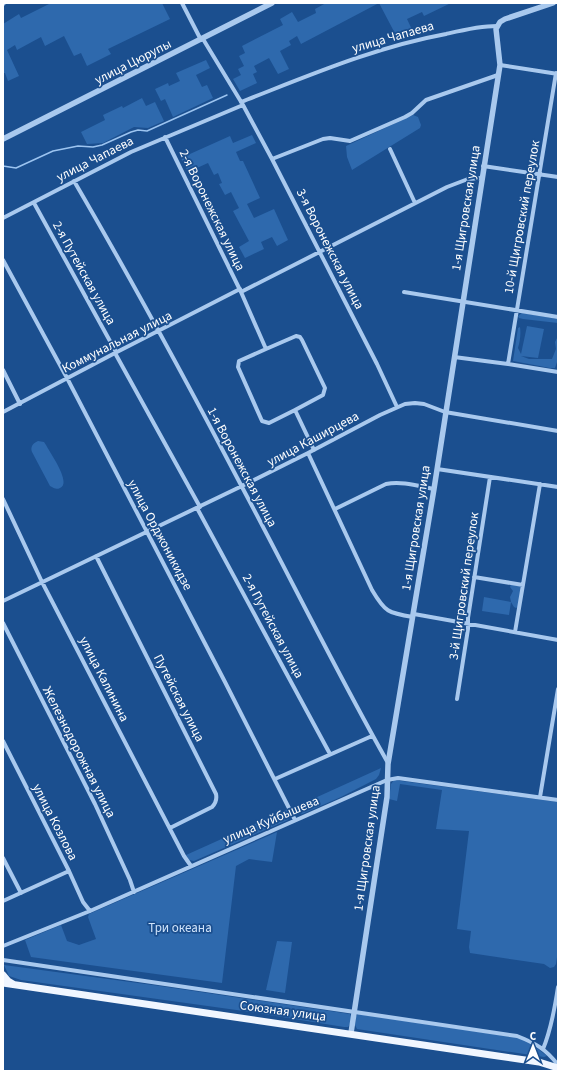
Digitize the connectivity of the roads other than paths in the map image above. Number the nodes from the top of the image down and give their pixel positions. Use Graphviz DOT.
graph roads {
  1 [pos="182,3"];
  2 [pos="272,3"];
  3 [pos="553,3"];
  4 [pos="497,26"];
  5 [pos="202,39"];
  6 [pos="500,65"];
  7 [pos="557,73"];
  8 [pos="498,75"];
  9 [pos="242,104"];
  10 [pos="165,137"];
  11 [pos="3,139"];
  12 [pos="390,149"];
  13 [pos="272,159"];
  14 [pos="483,166"];
  15 [pos="540,174"];
  16 [pos="558,177"];
  17 [pos="481,178"];
  18 [pos="74,181"];
  19 [pos="34,203"];
  20 [pos="415,203"];
  21 [pos="3,218"];
  22 [pos="320,251"];
  23 [pos="3,260"];
  24 [pos="241,290"];
  25 [pos="404,292"];
  26 [pos="462,303"];
  27 [pos="517,310"];
  28 [pos="558,317"];
  29 [pos="158,332"];
  30 [pos="266,349"];
  31 [pos="115,352"];
  32 [pos="454,357"];
  33 [pos="508,364"];
  34 [pos="558,367"];
  35 [pos="3,370"];
  36 [pos="558,372"];
  37 [pos="67,378"];
  38 [pos="20,404"];
  39 [pos="397,407"];
  40 [pos="295,410"];
  41 [pos="3,412"];
  42 [pos="446,412"];
  43 [pos="558,431"];
  44 [pos="314,450"];
  45 [pos="308,453"];
  46 [pos="437,469"];
  47 [pos="490,477"];
  48 [pos="540,484"];
  49 [pos="242,486"];
  50 [pos="558,487"];
  51 [pos="434,489"];
  52 [pos="3,499"];
  53 [pos="199,507"];
  54 [pos="334,509"];
  55 [pos="147,532"];
  56 [pos="96,556"];
  57 [pos="474,577"];
  58 [pos="42,582"];
  59 [pos="523,585"];
  60 [pos="3,601"];
  61 [pos="413,615"];
  62 [pos="3,623"];
  63 [pos="468,623"];
  64 [pos="515,632"];
  65 [pos="558,640"];
  66 [pos="558,689"];
  67 [pos="457,699"];
  68 [pos="372,736"];
  69 [pos="3,741"];
  70 [pos="330,754"];
  71 [pos="388,764"];
  72 [pos="275,779"];
  73 [pos="387,780"];
  74 [pos="540,797"];
  75 [pos="558,800"];
  76 [pos="295,820"];
  77 [pos="170,828"];
  78 [pos="3,858"];
  79 [pos="191,866"];
  80 [pos="69,871"];
  81 [pos="134,892"];
  82 [pos="21,893"];
  83 [pos="3,901"];
  84 [pos="90,911"];
  85 [pos="3,946"];
  86 [pos="3,960"];
  87 [pos="3,975"];
  88 [pos="3,983"];
  89 [pos="15,985"];
  90 [pos="558,987"];
  91 [pos="354,1011"];
  92 [pos="351,1033"];
  93 [pos="543,1049"];
  94 [pos="558,1066"];
  1 -- 5 [label="street, 3-я Воронежская улица"];
  2 -- 5 [label="street, улица Цюрупы"];
  3 -- 4 [label="street, улица Чапаева"];
  4 -- 6 [label="street, 1-я Щигровская улица"];
  4 -- 9 [label="street, улица Чапаева"];
  5 -- 9 [label="street, 3-я Воронежская улица"];
  5 -- 11 [label="street, улица Цюрупы"];
  6 -- 7 [label="street"];
  6 -- 8 [label="street, 1-я Щигровская улица"];
  7 -- 15 [label="street, 10-й Щигровский переулок"];
  8 -- 13 [label="street"];
  8 -- 14 [label="street, 1-я Щигровская улица"];
  9 -- 10 [label="street, улица Чапаева"];
  9 -- 13 [label="street, 3-я Воронежская улица"];
  10 -- 18 [label="street, улица Чапаева"];
  10 -- 24 [label="street, 2-я Воронежская улица"];
  12 -- 20 [label="street"];
  13 -- 22 [label="street, 3-я Воронежская улица"];
  14 -- 15 [label="street"];
  14 -- 17 [label="street, 1-я Щигровская улица"];
  15 -- 16 [label="street"];
  15 -- 27 [label="street, 10-й Щигровский переулок"];
  17 -- 20 [label="street, Коммунальная улица"];
  17 -- 26 [label="street, 1-я Щигровская улица"];
  18 -- 19 [label="street, улица Чапаева"];
  18 -- 29 [label="street, 1-я Воронежская улица"];
  19 -- 21 [label="street, улица Чапаева"];
  19 -- 31 [label="street, 2-я Путейская улица"];
  20 -- 22 [label="street, Коммунальная улица"];
  22 -- 24 [label="street, Коммунальная улица"];
  22 -- 39 [label="street, 3-я Воронежская улица"];
  23 -- 37 [label="street, улица Орджоникидзе"];
  24 -- 29 [label="street, Коммунальная улица"];
  24 -- 30 [label="street, 2-я Воронежская улица"];
  25 -- 26 [label="street"];
  26 -- 27 [label="street"];
  26 -- 32 [label="street, 1-я Щигровская улица"];
  27 -- 28 [label="street"];
  27 -- 33 [label="street, 10-й Щигровский переулок"];
  29 -- 31 [label="street, Коммунальная улица"];
  29 -- 49 [label="street, 1-я Воронежская улица"];
  30 -- 40 [label="street"];
  30 -- 40 [label="street"];
  31 -- 37 [label="street, Коммунальная улица"];
  31 -- 53 [label="street, 2-я Путейская улица"];
  32 -- 33 [label="street"];
  32 -- 42 [label="street, 1-я Щигровская улица"];
  33 -- 36 [label="street"];
  34 -- 36 [label="street"];
  35 -- 38 [label="street"];
  37 -- 38 [label="street, Коммунальная улица"];
  37 -- 55 [label="street, улица Орджоникидзе"];
  38 -- 41 [label="street, Коммунальная улица"];
  39 -- 42 [label="street, улица Каширцева"];
  39 -- 44 [label="street, улица Каширцева"];
  40 -- 44 [label="street"];
  42 -- 43 [label="street, улица Каширцева"];
  42 -- 46 [label="street, 1-я Щигровская улица"];
  44 -- 45 [label="street, улица Каширцева"];
  45 -- 49 [label="street, улица Каширцева"];
  45 -- 54 [label="street"];
  46 -- 47 [label="street"];
  46 -- 51 [label="street, 1-я Щигровская улица"];
  47 -- 48 [label="street"];
  47 -- 57 [label="street, 3-й Щигровский переулок"];
  48 -- 50 [label="street"];
  48 -- 59 [label="street"];
  49 -- 53 [label="street, улица Каширцева"];
  49 -- 68 [label="street, 1-я Воронежская улица"];
  51 -- 54 [label="street"];
  51 -- 61 [label="street, 1-я Щигровская улица"];
  52 -- 58 [label="street, улица Калинина"];
  53 -- 55 [label="street, улица Каширцева"];
  53 -- 70 [label="street, 2-я Путейская улица"];
  54 -- 61 [label="street"];
  55 -- 56 [label="street, улица Каширцева"];
  55 -- 72 [label="street, улица Орджоникидзе"];
  56 -- 58 [label="street, улица Каширцева"];
  56 -- 77 [label="street, Путейская улица"];
  57 -- 59 [label="street"];
  57 -- 63 [label="street, 3-й Щигровский переулок"];
  58 -- 60 [label="street, улица Каширцева"];
  58 -- 77 [label="street, улица Калинина"];
  59 -- 64 [label="street"];
  61 -- 63 [label="street"];
  61 -- 71 [label="street, 1-я Щигровская улица"];
  62 -- 81 [label="street, Железнодорожная улица"];
  63 -- 64 [label="street"];
  63 -- 67 [label="street, 3-й Щигровский переулок"];
  64 -- 65 [label="street"];
  66 -- 74 [label="street"];
  68 -- 70 [label="street"];
  68 -- 71 [label="street, 1-я Воронежская улица"];
  69 -- 80 [label="street, улица Козлова"];
  70 -- 72 [label="street"];
  71 -- 73 [label="street, 1-я Щигровская улица"];
  72 -- 76 [label="street, улица Орджоникидзе"];
  73 -- 74 [label="street, улица Куйбышева"];
  73 -- 76 [label="street, улица Куйбышева"];
  73 -- 91 [label="street, 1-я Щигровская улица"];
  74 -- 75 [label="street, улица Куйбышева"];
  76 -- 79 [label="street, улица Куйбышева"];
  77 -- 79 [label="street, улица Калинина"];
  78 -- 82 [label="street"];
  79 -- 81 [label="street, улица Куйбышева"];
  80 -- 82 [label="street"];
  80 -- 84 [label="street, улица Козлова"];
  81 -- 84 [label="street, улица Куйбышева"];
  82 -- 83 [label="street"];
  84 -- 85 [label="street, улица Куйбышева"];
  86 -- 91 [label="street"];
  87 -- 89 [label="main road"];
  88 -- 89 [label="main road, Союзная улица"];
  89 -- 92 [label="main road, Союзная улица"];
  90 -- 93 [label="street"];
  91 -- 92 [label="street, 1-я Щигровская улица"];
  91 -- 93 [label="street"];
  92 -- 94 [label="main road, Союзная улица"];
  93 -- 94 [label="street"];
}
